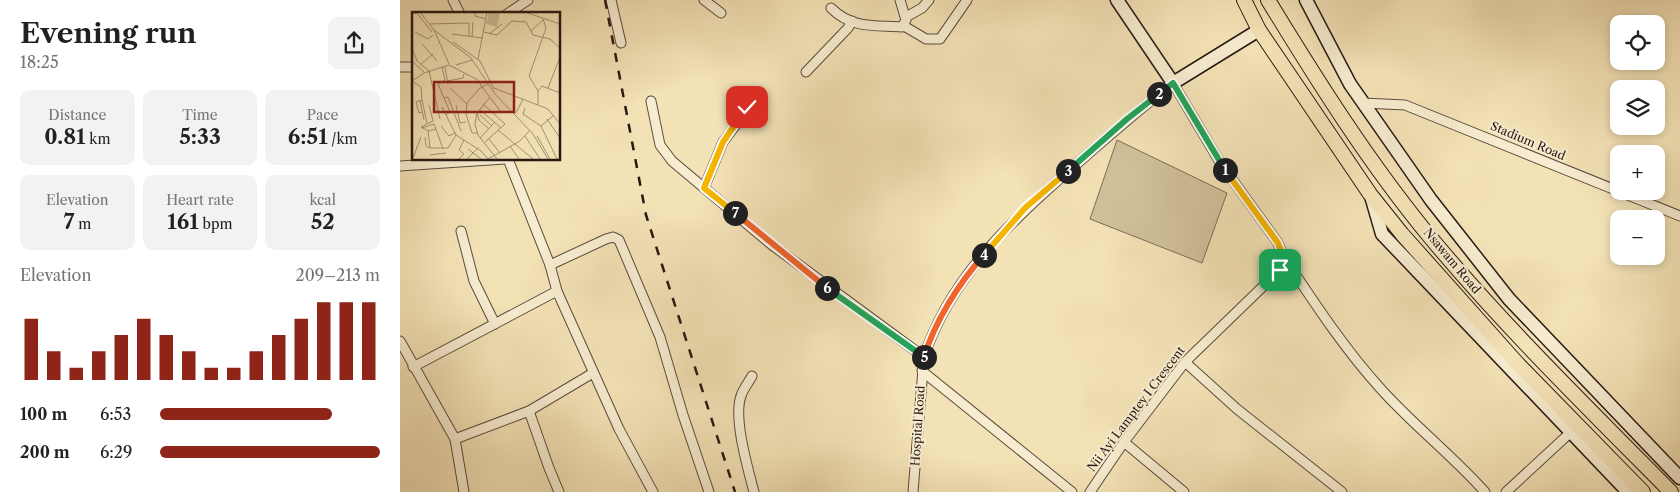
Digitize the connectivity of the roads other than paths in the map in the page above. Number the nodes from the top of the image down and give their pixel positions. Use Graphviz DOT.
graph roads {
  1 [pos="453,0"];
  2 [pos="528,0"];
  3 [pos="611,0"];
  4 [pos="704,0"];
  5 [pos="900,0"];
  6 [pos="929,0"];
  7 [pos="967,0"];
  8 [pos="1117,0"];
  9 [pos="1244,0"];
  10 [pos="1268,0"];
  11 [pos="1306,0"];
  12 [pos="831,8"];
  13 [pos="459,12"];
  14 [pos="510,12"];
  15 [pos="721,14"];
  16 [pos="852,21"];
  17 [pos="905,21"];
  18 [pos="1259,30"];
  19 [pos="621,44"];
  20 [pos="806,72"];
  21 [pos="1173,83"];
  22 [pos="757,97"];
  23 [pos="652,101"];
  24 [pos="1363,103"];
  25 [pos="492,160"];
  26 [pos="507,160"];
  27 [pos="400,166"];
  28 [pos="704,188"];
  29 [pos="1370,194"];
  30 [pos="1680,216"];
  31 [pos="461,231"];
  32 [pos="1283,256"];
  33 [pos="550,266"];
  34 [pos="557,291"];
  35 [pos="495,324"];
  36 [pos="400,341"];
  37 [pos="924,357"];
  38 [pos="1185,362"];
  39 [pos="413,367"];
  40 [pos="922,371"];
  41 [pos="593,373"];
  42 [pos="752,376"];
  43 [pos="529,411"];
  44 [pos="1571,432"];
  45 [pos="455,439"];
  46 [pos="1124,442"];
  47 [pos="1680,478"];
  48 [pos="464,492"];
  49 [pos="559,492"];
  50 [pos="653,492"];
  51 [pos="709,492"];
  52 [pos="754,492"];
  53 [pos="913,492"];
  54 [pos="1072,492"];
  55 [pos="1090,492"];
  56 [pos="1184,492"];
  57 [pos="1342,492"];
  58 [pos="1485,492"];
  59 [pos="1506,492"];
  60 [pos="1628,492"];
  61 [pos="1643,492"];
  62 [pos="1672,492"];
  1 -- 13 [label="street"];
  2 -- 14 [label="street"];
  3 -- 19 [label="street"];
  4 -- 15 [label="street"];
  5 -- 17 [label="street"];
  6 -- 17 [label="street"];
  7 -- 17 [label="street"];
  8 -- 21 [label="main road"];
  9 -- 18 [label="highway, Nsawam Road"];
  10 -- 62 [label="highway, Nsawam Road"];
  11 -- 24 [label="main road"];
  12 -- 16 [label="street"];
  16 -- 17 [label="street"];
  16 -- 20 [label="street"];
  18 -- 21 [label="main road, Hospital Road"];
  18 -- 29 [label="highway, Nsawam Road"];
  21 -- 32 [label="street"];
  21 -- 37 [label="street, Hospital Road"];
  22 -- 28 [label="street"];
  23 -- 28 [label="street"];
  24 -- 30 [label="street, Stadium Road"];
  24 -- 47 [label="main road"];
  25 -- 27 [label="street"];
  26 -- 33 [label="street"];
  28 -- 37 [label="street"];
  29 -- 44 [label="main road"];
  29 -- 61 [label="highway, Nsawam Road"];
  31 -- 35 [label="street"];
  32 -- 38 [label="street, Nii Ayi Lamptey I Crescent"];
  32 -- 58 [label="street"];
  33 -- 34 [label="street"];
  33 -- 51 [label="street"];
  34 -- 35 [label="street"];
  34 -- 41 [label="street"];
  35 -- 39 [label="street"];
  36 -- 39 [label="street"];
  37 -- 40 [label="street, Hospital Road"];
  38 -- 46 [label="street, Nii Ayi Lamptey I Crescent"];
  38 -- 57 [label="street"];
  39 -- 45 [label="street"];
  40 -- 53 [label="street, Hospital Road"];
  40 -- 54 [label="street"];
  41 -- 43 [label="street"];
  41 -- 50 [label="street"];
  42 -- 52 [label="street"];
  43 -- 45 [label="street"];
  43 -- 49 [label="street"];
  44 -- 59 [label="street"];
  44 -- 60 [label="main road"];
  45 -- 48 [label="street"];
  46 -- 55 [label="street, Nii Ayi Lamptey I Crescent"];
  46 -- 56 [label="street"];
}
